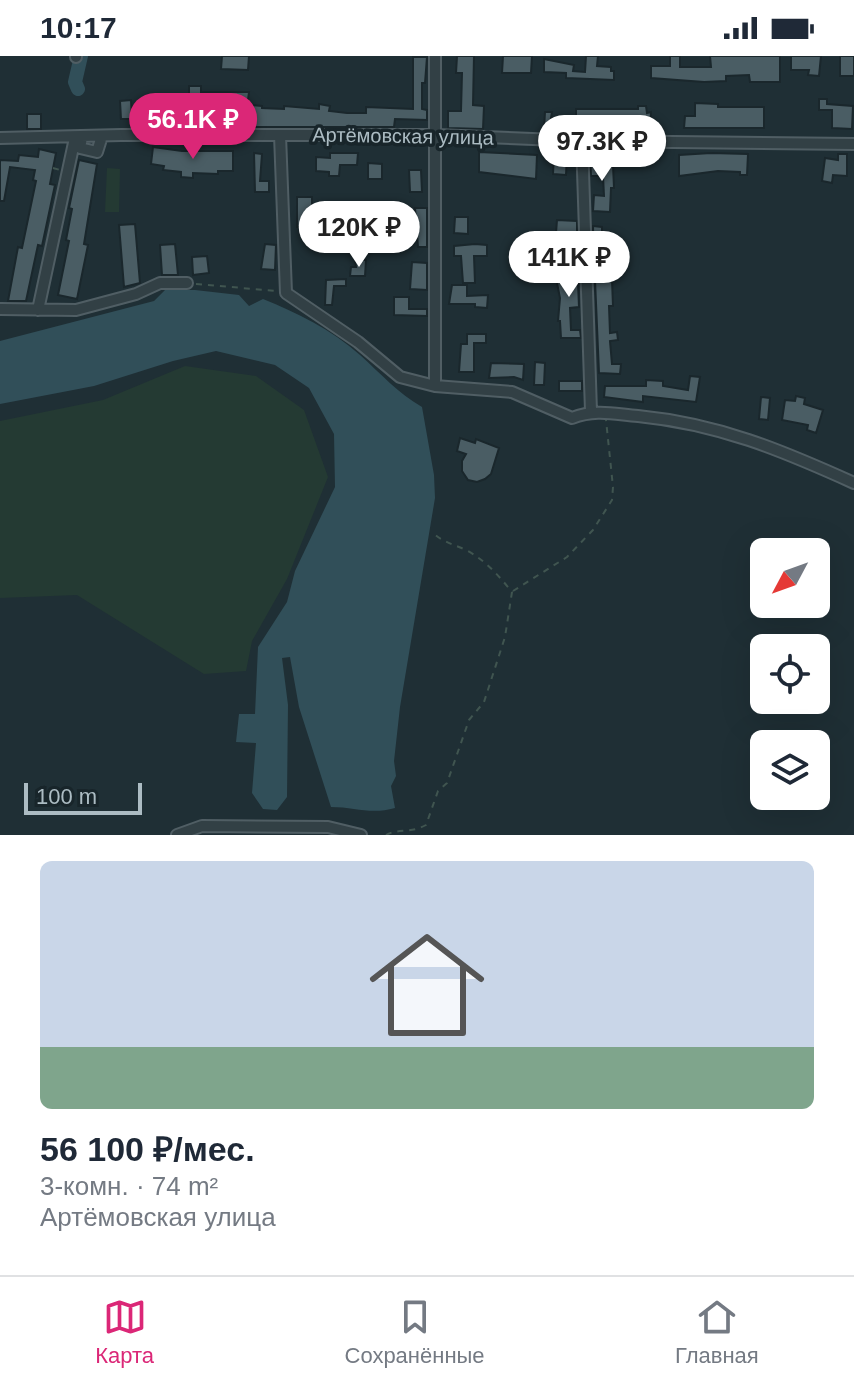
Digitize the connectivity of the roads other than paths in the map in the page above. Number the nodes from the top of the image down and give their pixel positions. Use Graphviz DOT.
graph roads {
  1 [pos="435,56"];
  2 [pos="280,135"];
  3 [pos="436,135"];
  4 [pos="78,137"];
  5 [pos="0,138"];
  6 [pos="582,141"];
  7 [pos="854,144"];
  8 [pos="187,283"];
  9 [pos="0,309"];
  10 [pos="38,310"];
  11 [pos="435,386"];
  12 [pos="591,411"];
  13 [pos="854,483"];
  14 [pos="177,835"];
  15 [pos="361,835"];
  1 -- 3 [label="street"];
  2 -- 3 [label="street, Артёмовская улица"];
  2 -- 4 [label="street, Артёмовская улица"];
  2 -- 11 [label="street"];
  3 -- 6 [label="street, Артёмовская улица"];
  3 -- 11 [label="street"];
  4 -- 5 [label="street, Артёмовская улица"];
  4 -- 10 [label="street"];
  6 -- 7 [label="street, Артёмовская улица"];
  6 -- 12 [label="street"];
  8 -- 10 [label="street"];
  9 -- 10 [label="street"];
  11 -- 12 [label="street"];
  12 -- 13 [label="street"];
  14 -- 15 [label="street"];
}
